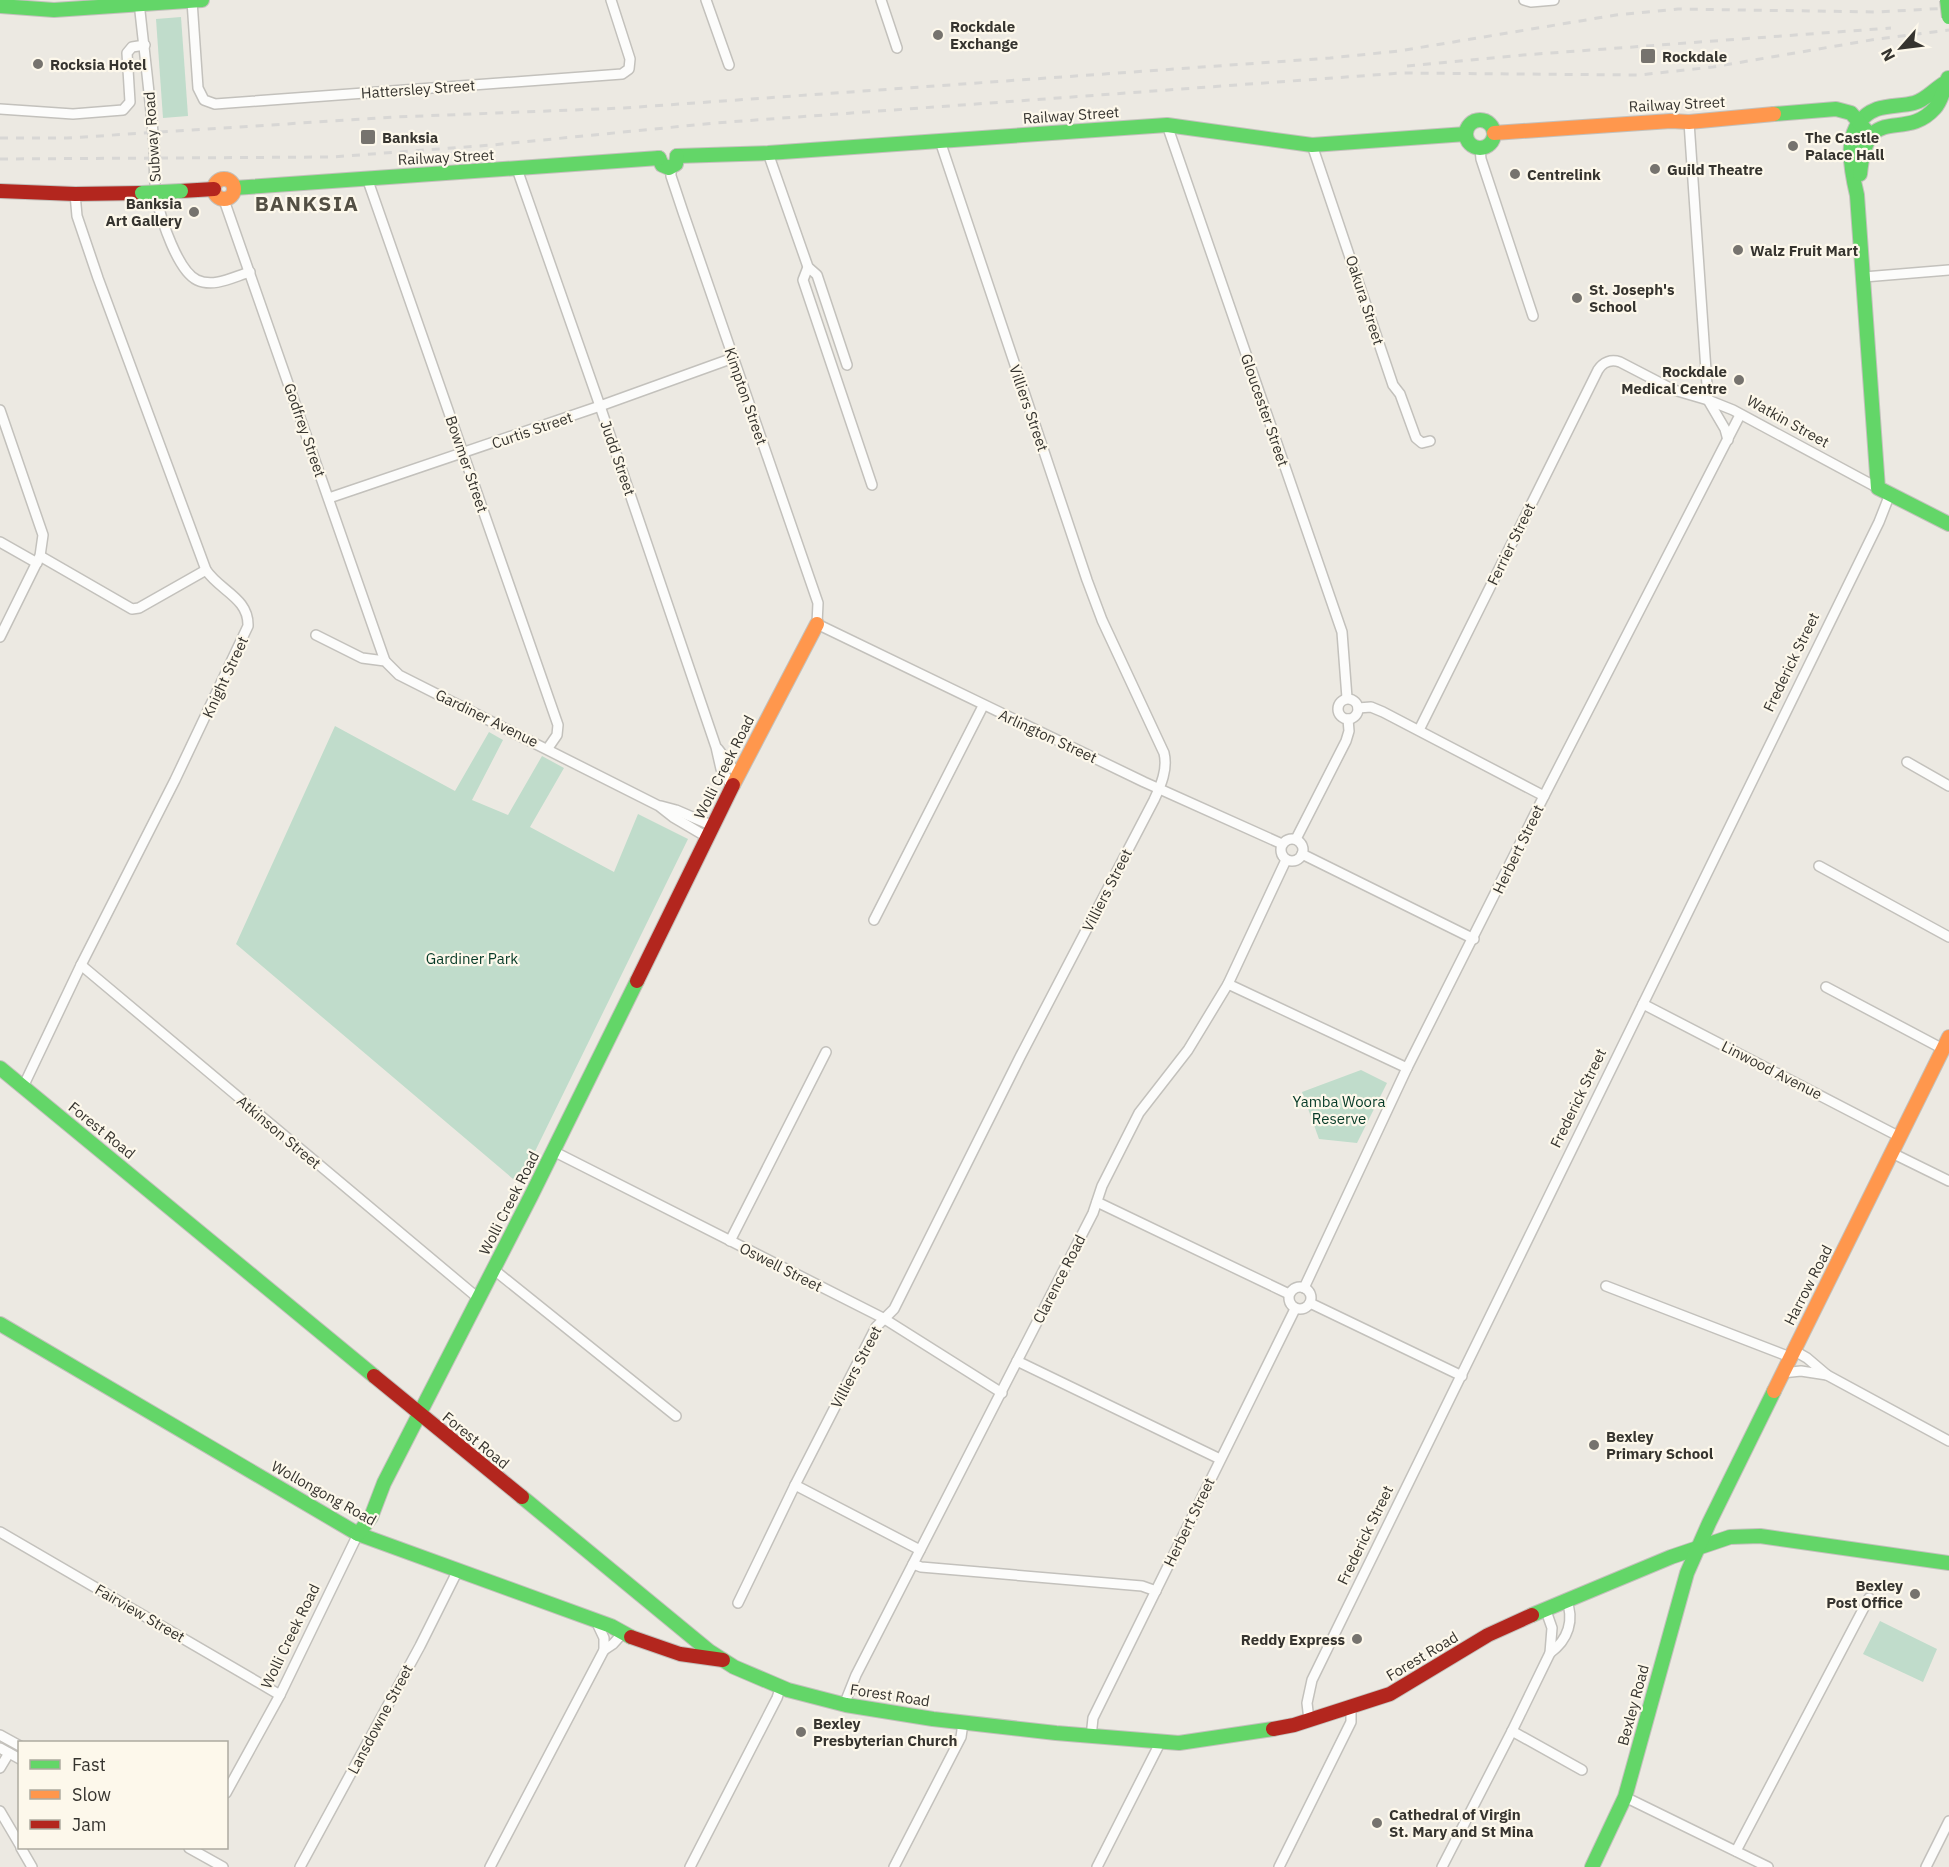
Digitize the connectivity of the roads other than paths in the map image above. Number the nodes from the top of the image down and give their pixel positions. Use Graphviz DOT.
graph roads {
  1 [pos="202,0"];
  2 [pos="610,0"];
  3 [pos="706,0"];
  4 [pos="881,0"];
  5 [pos="1524,0"];
  6 [pos="1554,0"];
  7 [pos="1947,0"];
  8 [pos="192,1"];
  9 [pos="139,2"];
  10 [pos="0,6"];
  11 [pos="1949,17"];
  12 [pos="145,45"];
  13 [pos="897,48"];
  14 [pos="729,65"];
  15 [pos="1947,80"];
  16 [pos="0,109"];
  17 [pos="1858,121"];
  18 [pos="1689,122"];
  19 [pos="1167,125"];
  20 [pos="1494,133"];
  21 [pos="1466,134"];
  22 [pos="1870,135"];
  23 [pos="940,141"];
  24 [pos="1312,145"];
  25 [pos="1480,148"];
  26 [pos="768,153"];
  27 [pos="674,162"];
  28 [pos="517,169"];
  29 [pos="368,178"];
  30 [pos="234,188"];
  31 [pos="214,189"];
  32 [pos="0,191"];
  33 [pos="75,194"];
  34 [pos="1857,195"];
  35 [pos="225,200"];
  36 [pos="808,267"];
  37 [pos="1949,270"];
  38 [pos="250,272"];
  39 [pos="1863,277"];
  40 [pos="1533,316"];
  41 [pos="733,358"];
  42 [pos="1606,362"];
  43 [pos="847,365"];
  44 [pos="1708,400"];
  45 [pos="600,406"];
  46 [pos="0,410"];
  47 [pos="1740,415"];
  48 [pos="1728,440"];
  49 [pos="1430,441"];
  50 [pos="463,453"];
  51 [pos="872,485"];
  52 [pos="1884,491"];
  53 [pos="329,498"];
  54 [pos="1949,524"];
  55 [pos="0,542"];
  56 [pos="39,560"];
  57 [pos="206,570"];
  58 [pos="817,624"];
  59 [pos="316,635"];
  60 [pos="0,638"];
  61 [pos="385,661"];
  62 [pos="1347,698"];
  63 [pos="983,706"];
  64 [pos="1358,708"];
  65 [pos="1348,719"];
  66 [pos="1419,730"];
  67 [pos="548,748"];
  68 [pos="1907,762"];
  69 [pos="735,781"];
  70 [pos="1949,786"];
  71 [pos="1159,789"];
  72 [pos="1544,796"];
  73 [pos="710,831"];
  74 [pos="1296,839"];
  75 [pos="1282,844"];
  76 [pos="1302,854"];
  77 [pos="1286,860"];
  78 [pos="1819,866"];
  79 [pos="874,920"];
  80 [pos="1949,937"];
  81 [pos="1474,939"];
  82 [pos="81,965"];
  83 [pos="1228,984"];
  84 [pos="1826,987"];
  85 [pos="1643,1004"];
  86 [pos="1946,1043"];
  87 [pos="826,1052"];
  88 [pos="0,1068"];
  89 [pos="1407,1068"];
  90 [pos="23,1087"];
  91 [pos="1900,1137"];
  92 [pos="553,1151"];
  93 [pos="1892,1153"];
  94 [pos="1949,1181"];
  95 [pos="1097,1202"];
  96 [pos="730,1241"];
  97 [pos="493,1269"];
  98 [pos="1606,1286"];
  99 [pos="1304,1288"];
  100 [pos="1289,1294"];
  101 [pos="478,1298"];
  102 [pos="1310,1303"];
  103 [pos="1295,1309"];
  104 [pos="883,1318"];
  105 [pos="0,1324"];
  106 [pos="1792,1353"];
  107 [pos="1017,1361"];
  108 [pos="1782,1372"];
  109 [pos="1827,1375"];
  110 [pos="1462,1376"];
  111 [pos="1002,1393"];
  112 [pos="420,1414"];
  113 [pos="675,1416"];
  114 [pos="1949,1441"];
  115 [pos="1220,1459"];
  116 [pos="795,1485"];
  117 [pos="0,1532"];
  118 [pos="358,1534"];
  119 [pos="1698,1548"];
  120 [pos="920,1550"];
  121 [pos="1949,1563"];
  122 [pos="913,1564"];
  123 [pos="458,1570"];
  124 [pos="1156,1591"];
  125 [pos="1869,1598"];
  126 [pos="1566,1599"];
  127 [pos="738,1603"];
  128 [pos="1545,1608"];
  129 [pos="596,1621"];
  130 [pos="622,1634"];
  131 [pos="604,1650"];
  132 [pos="1550,1653"];
  133 [pos="723,1660"];
  134 [pos="781,1686"];
  135 [pos="280,1695"];
  136 [pos="844,1705"];
  137 [pos="1351,1707"];
  138 [pos="1309,1720"];
  139 [pos="963,1723"];
  140 [pos="1512,1731"];
  141 [pos="0,1735"];
  142 [pos="1091,1737"];
  143 [pos="1161,1742"];
  144 [pos="18,1745"];
  145 [pos="4,1750"];
  146 [pos="18,1758"];
  147 [pos="0,1768"];
  148 [pos="1582,1770"];
  149 [pos="228,1789"];
  150 [pos="1625,1797"];
  151 [pos="0,1811"];
  152 [pos="1949,1821"];
  153 [pos="1949,1828"];
  154 [pos="18,1842"];
  155 [pos="22,1849"];
  156 [pos="194,1849"];
  157 [pos="1736,1851"];
  158 [pos="1932,1856"];
  159 [pos="32,1867"];
  160 [pos="223,1867"];
  161 [pos="300,1867"];
  162 [pos="490,1867"];
  163 [pos="690,1867"];
  164 [pos="894,1867"];
  165 [pos="1097,1867"];
  166 [pos="1279,1867"];
  167 [pos="1442,1867"];
  168 [pos="1592,1867"];
  169 [pos="1768,1867"];
  170 [pos="1926,1867"];
  1 -- 8 [label="main road"];
  2 -- 8 [label="street, Hattersley Street"];
  3 -- 14 [label="street"];
  4 -- 13 [label="street"];
  5 -- 6 [label="street"];
  7 -- 11 [label="main road, bridge"];
  8 -- 9 [label="main road"];
  9 -- 10 [label="main road"];
  9 -- 12 [label="street, Subway Road"];
  12 -- 16 [label="street"];
  12 -- 38 [label="street, Subway Road"];
  15 -- 17 [label="main road"];
  15 -- 22 [label="main road"];
  17 -- 18 [label="main road, Railway Street"];
  17 -- 22 [label="main road"];
  17 -- 34 [label="main road, Frederick Street"];
  18 -- 20 [label="main road, Railway Street"];
  18 -- 44 [label="street"];
  19 -- 23 [label="main road, Railway Street"];
  19 -- 24 [label="main road, Railway Street"];
  19 -- 62 [label="street, Gloucester Street"];
  20 -- 21 [label="main road"];
  20 -- 25 [label="main road"];
  21 -- 24 [label="main road, Railway Street"];
  21 -- 25 [label="main road"];
  22 -- 34 [label="main road, Frederick Street"];
  23 -- 26 [label="main road, Railway Street"];
  23 -- 71 [label="street, Villiers Street"];
  24 -- 49 [label="street, Oakura Street"];
  25 -- 40 [label="street"];
  26 -- 27 [label="main road, Railway Street"];
  26 -- 36 [label="street"];
  27 -- 28 [label="main road, Railway Street"];
  27 -- 41 [label="street, Kimpton Street"];
  28 -- 29 [label="main road, Railway Street"];
  28 -- 45 [label="street, Judd Street"];
  29 -- 30 [label="main road, Railway Street"];
  29 -- 50 [label="street, Bowmer Street"];
  30 -- 31 [label="main road"];
  30 -- 35 [label="main road"];
  31 -- 33 [label="main road, bridge"];
  31 -- 35 [label="main road"];
  32 -- 33 [label="main road"];
  33 -- 57 [label="street, Knight Street"];
  34 -- 39 [label="main road, Frederick Street"];
  35 -- 38 [label="street, Godfrey Street"];
  36 -- 43 [label="street"];
  36 -- 51 [label="street"];
  37 -- 39 [label="street"];
  38 -- 53 [label="street, Godfrey Street"];
  39 -- 52 [label="main road, Frederick Street"];
  41 -- 45 [label="street, Curtis Street"];
  41 -- 58 [label="street, Kimpton Street"];
  42 -- 44 [label="street, Watkin Street"];
  42 -- 66 [label="street, Ferrier Street"];
  44 -- 47 [label="street, Watkin Street"];
  44 -- 48 [label="street"];
  45 -- 50 [label="street, Curtis Street"];
  45 -- 69 [label="street, Judd Street"];
  46 -- 56 [label="street"];
  47 -- 48 [label="street, Herbert Street"];
  47 -- 52 [label="street, Watkin Street"];
  48 -- 72 [label="street, Herbert Street"];
  50 -- 53 [label="street, Curtis Street"];
  50 -- 67 [label="street, Bowmer Street"];
  52 -- 54 [label="main road, Watkin Street"];
  52 -- 85 [label="street, Frederick Street"];
  53 -- 61 [label="street, Godfrey Street"];
  55 -- 56 [label="street"];
  56 -- 57 [label="street"];
  56 -- 60 [label="street"];
  57 -- 82 [label="street, Knight Street"];
  58 -- 63 [label="street, Arlington Street"];
  58 -- 69 [label="main road, Wolli Creek Road"];
  59 -- 61 [label="street, Gardiner Avenue"];
  61 -- 67 [label="street, Gardiner Avenue"];
  62 -- 64 [label="street"];
  62 -- 65 [label="street"];
  63 -- 71 [label="street, Arlington Street"];
  63 -- 79 [label="street"];
  64 -- 65 [label="street"];
  64 -- 66 [label="street"];
  65 -- 74 [label="street"];
  66 -- 72 [label="street"];
  67 -- 73 [label="street, Gardiner Avenue"];
  68 -- 70 [label="street"];
  69 -- 73 [label="main road, Wolli Creek Road"];
  71 -- 75 [label="street, Arlington Street"];
  71 -- 104 [label="street, Villiers Street"];
  72 -- 81 [label="street, Herbert Street"];
  73 -- 92 [label="main road, Wolli Creek Road"];
  74 -- 75 [label="street"];
  74 -- 76 [label="street"];
  75 -- 77 [label="street"];
  76 -- 77 [label="street"];
  76 -- 81 [label="street"];
  77 -- 83 [label="street, Clarence Road"];
  78 -- 80 [label="street"];
  81 -- 89 [label="street, Herbert Street"];
  82 -- 90 [label="street, Knight Street"];
  82 -- 101 [label="street, Atkinson Street"];
  83 -- 89 [label="street"];
  83 -- 95 [label="street, Clarence Road"];
  84 -- 86 [label="street"];
  85 -- 91 [label="street, Linwood Avenue"];
  85 -- 110 [label="street, Frederick Street"];
  86 -- 91 [label="main road, Harrow Road"];
  87 -- 96 [label="street"];
  88 -- 90 [label="main road, Forest Road"];
  89 -- 99 [label="street, Herbert Street"];
  90 -- 112 [label="main road, Forest Road"];
  91 -- 93 [label="main road, Harrow Road"];
  92 -- 96 [label="street, Oswell Street"];
  92 -- 97 [label="main road, Wolli Creek Road"];
  93 -- 94 [label="street"];
  93 -- 106 [label="main road, Harrow Road"];
  95 -- 100 [label="street"];
  95 -- 107 [label="street, Clarence Road"];
  96 -- 104 [label="street, Oswell Street"];
  97 -- 101 [label="main road, Wolli Creek Road"];
  97 -- 113 [label="street"];
  98 -- 106 [label="street"];
  99 -- 100 [label="street"];
  99 -- 102 [label="street"];
  100 -- 103 [label="street"];
  101 -- 112 [label="main road, Wolli Creek Road"];
  102 -- 103 [label="street"];
  102 -- 110 [label="street"];
  103 -- 115 [label="street, Herbert Street"];
  104 -- 111 [label="street, Oswell Street"];
  104 -- 116 [label="street, Villiers Street"];
  105 -- 118 [label="main road, Wollongong Road"];
  106 -- 108 [label="main road, Harrow Road"];
  106 -- 109 [label="street"];
  107 -- 111 [label="street, Clarence Road"];
  107 -- 115 [label="street"];
  108 -- 109 [label="street"];
  108 -- 119 [label="main road, Harrow Road"];
  109 -- 114 [label="street"];
  110 -- 138 [label="street, Frederick Street"];
  111 -- 120 [label="street, Clarence Road"];
  112 -- 118 [label="main road, Wolli Creek Road"];
  112 -- 133 [label="main road, Forest Road"];
  115 -- 124 [label="street, Herbert Street"];
  116 -- 120 [label="street"];
  116 -- 127 [label="street, Villiers Street"];
  117 -- 135 [label="street, Fairview Street"];
  118 -- 123 [label="main road, Wollongong Road"];
  118 -- 135 [label="street, Wolli Creek Road"];
  119 -- 121 [label="main road, Forest Road"];
  119 -- 126 [label="main road, Forest Road"];
  119 -- 150 [label="main road, Bexley Road"];
  120 -- 122 [label="street, Clarence Road"];
  122 -- 124 [label="street"];
  122 -- 136 [label="street, Clarence Road"];
  123 -- 129 [label="main road, Wollongong Road"];
  123 -- 161 [label="street, Lansdowne Street"];
  124 -- 142 [label="street, Herbert Street"];
  125 -- 157 [label="street"];
  126 -- 128 [label="main road, Forest Road"];
  126 -- 132 [label="street"];
  128 -- 132 [label="street"];
  128 -- 137 [label="main road, Forest Road"];
  129 -- 130 [label="main road, Wollongong Road"];
  129 -- 131 [label="street"];
  130 -- 131 [label="street"];
  130 -- 133 [label="main road, Wollongong Road"];
  131 -- 162 [label="street"];
  132 -- 140 [label="street"];
  133 -- 134 [label="main road, Forest Road"];
  134 -- 136 [label="main road, Forest Road"];
  134 -- 163 [label="street"];
  135 -- 149 [label="street, Wolli Creek Road"];
  136 -- 139 [label="main road, Forest Road"];
  137 -- 138 [label="main road, Forest Road"];
  137 -- 166 [label="street"];
  138 -- 143 [label="main road, Forest Road"];
  139 -- 142 [label="main road, Forest Road"];
  139 -- 164 [label="street"];
  140 -- 148 [label="street"];
  140 -- 167 [label="street"];
  141 -- 144 [label="street"];
  142 -- 143 [label="main road, Forest Road"];
  143 -- 165 [label="street"];
  145 -- 146 [label="street"];
  145 -- 147 [label="street"];
  150 -- 157 [label="street"];
  150 -- 168 [label="main road, Bexley Road"];
  151 -- 154 [label="street"];
  152 -- 158 [label="street"];
  153 -- 158 [label="street"];
  155 -- 159 [label="street"];
  156 -- 160 [label="street"];
  157 -- 169 [label="street"];
  158 -- 170 [label="street"];
}
